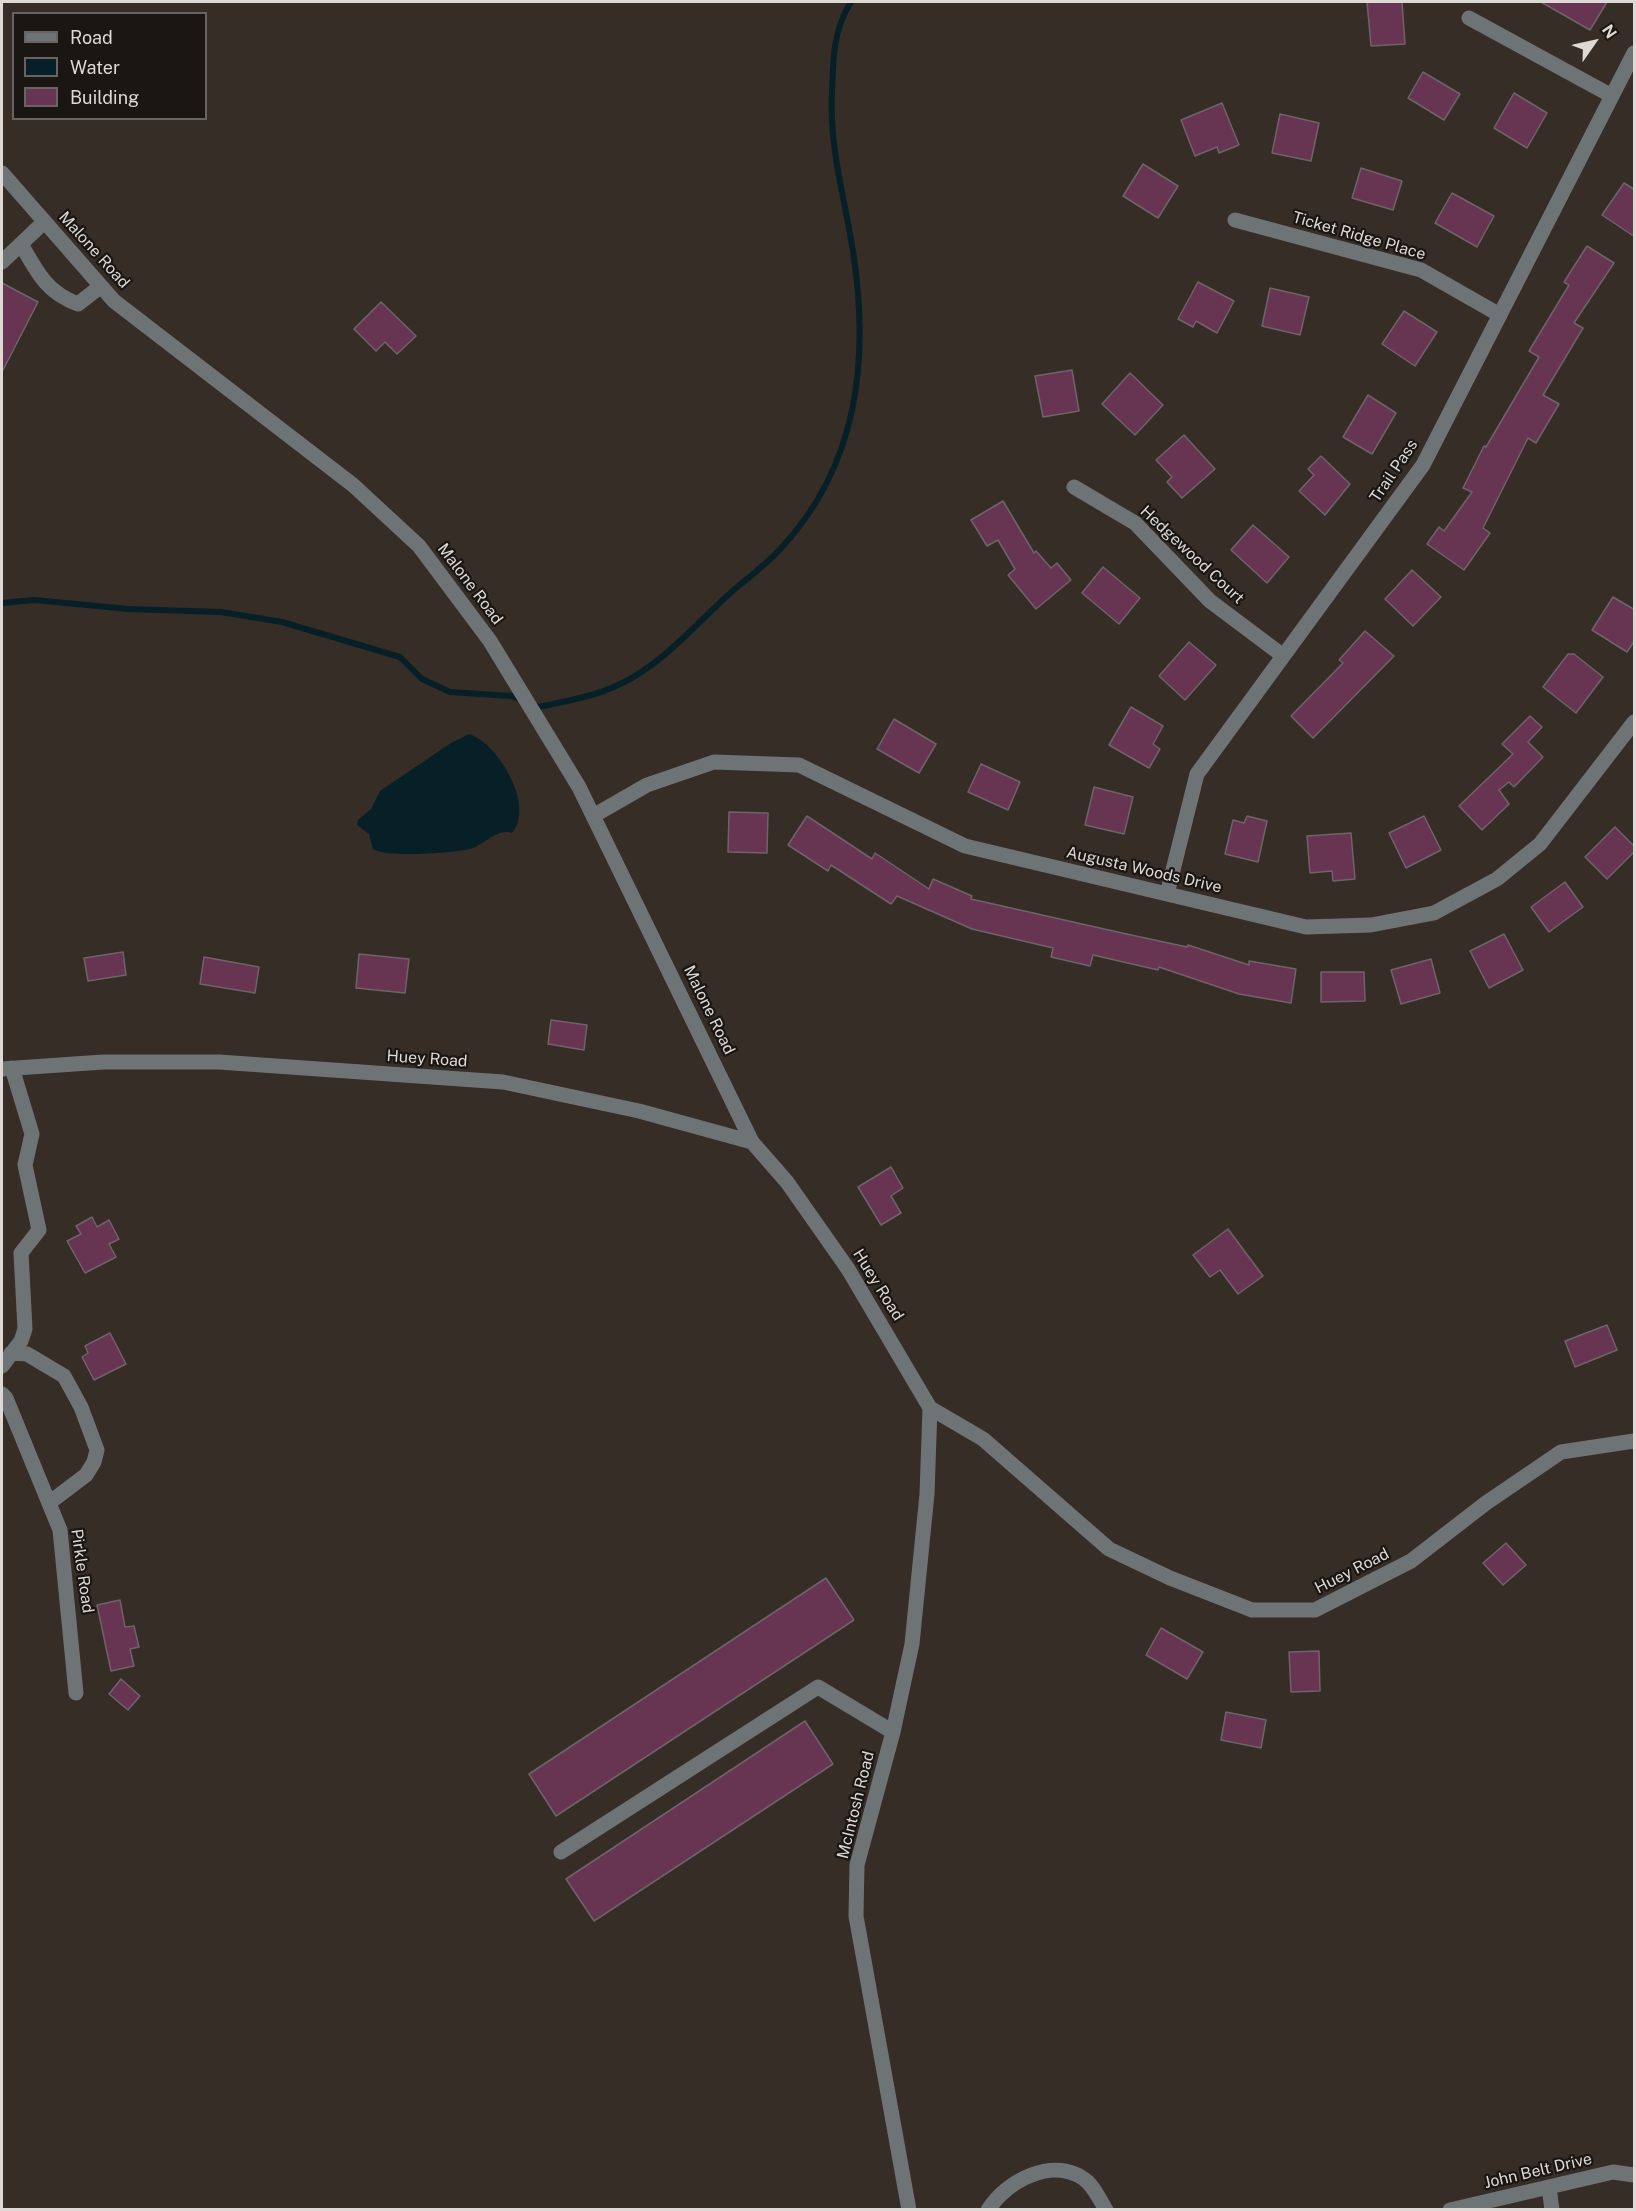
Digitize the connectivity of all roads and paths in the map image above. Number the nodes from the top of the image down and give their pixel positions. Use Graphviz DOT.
graph roads {
  1 [pos="1469,18"];
  2 [pos="1635,53"];
  3 [pos="1612,96"];
  4 [pos="4,182"];
  5 [pos="1235,220"];
  6 [pos="44,222"];
  7 [pos="21,244"];
  8 [pos="2,262"];
  9 [pos="101,286"];
  10 [pos="1500,315"];
  11 [pos="1074,487"];
  12 [pos="1282,655"];
  13 [pos="1635,722"];
  14 [pos="594,816"];
  15 [pos="1167,894"];
  16 [pos="7,1069"];
  17 [pos="752,1142"];
  18 [pos="11,1353"];
  19 [pos="2,1366"];
  20 [pos="2,1394"];
  21 [pos="930,1408"];
  22 [pos="1635,1441"];
  23 [pos="49,1503"];
  24 [pos="76,1693"];
  25 [pos="893,1732"];
  26 [pos="561,1852"];
  27 [pos="1635,2175"];
  28 [pos="1549,2187"];
  29 [pos="909,2210"];
  30 [pos="988,2210"];
  31 [pos="1106,2210"];
  32 [pos="1450,2210"];
  33 [pos="1552,2210"];
  1 -- 3 [label="street"];
  2 -- 3 [label="street, Trail Pass"];
  3 -- 10 [label="street, Trail Pass"];
  4 -- 6 [label="street, Malone Road"];
  5 -- 10 [label="street, Ticket Ridge Place"];
  6 -- 7 [label="street"];
  6 -- 9 [label="street, Malone Road"];
  7 -- 8 [label="street"];
  7 -- 9 [label="street"];
  9 -- 14 [label="street, Malone Road"];
  10 -- 12 [label="street, Trail Pass"];
  11 -- 12 [label="street, Hedgewood Court"];
  12 -- 15 [label="street, Trail Pass"];
  13 -- 15 [label="street, Augusta Woods Drive"];
  14 -- 15 [label="street, Augusta Woods Drive"];
  14 -- 17 [label="street, Malone Road"];
  16 -- 17 [label="street, Huey Road"];
  16 -- 18 [label="street"];
  17 -- 21 [label="street, Huey Road"];
  18 -- 19 [label="street"];
  18 -- 23 [label="street"];
  20 -- 23 [label="street, Pirkle Road"];
  21 -- 22 [label="street, Huey Road"];
  21 -- 25 [label="street, McIntosh Road"];
  23 -- 24 [label="street, Pirkle Road"];
  25 -- 26 [label="street"];
  25 -- 29 [label="street, McIntosh Road"];
  27 -- 28 [label="street, John Belt Drive"];
  28 -- 32 [label="street, John Belt Drive"];
  28 -- 33 [label="street"];
  30 -- 31 [label="street"];
}
